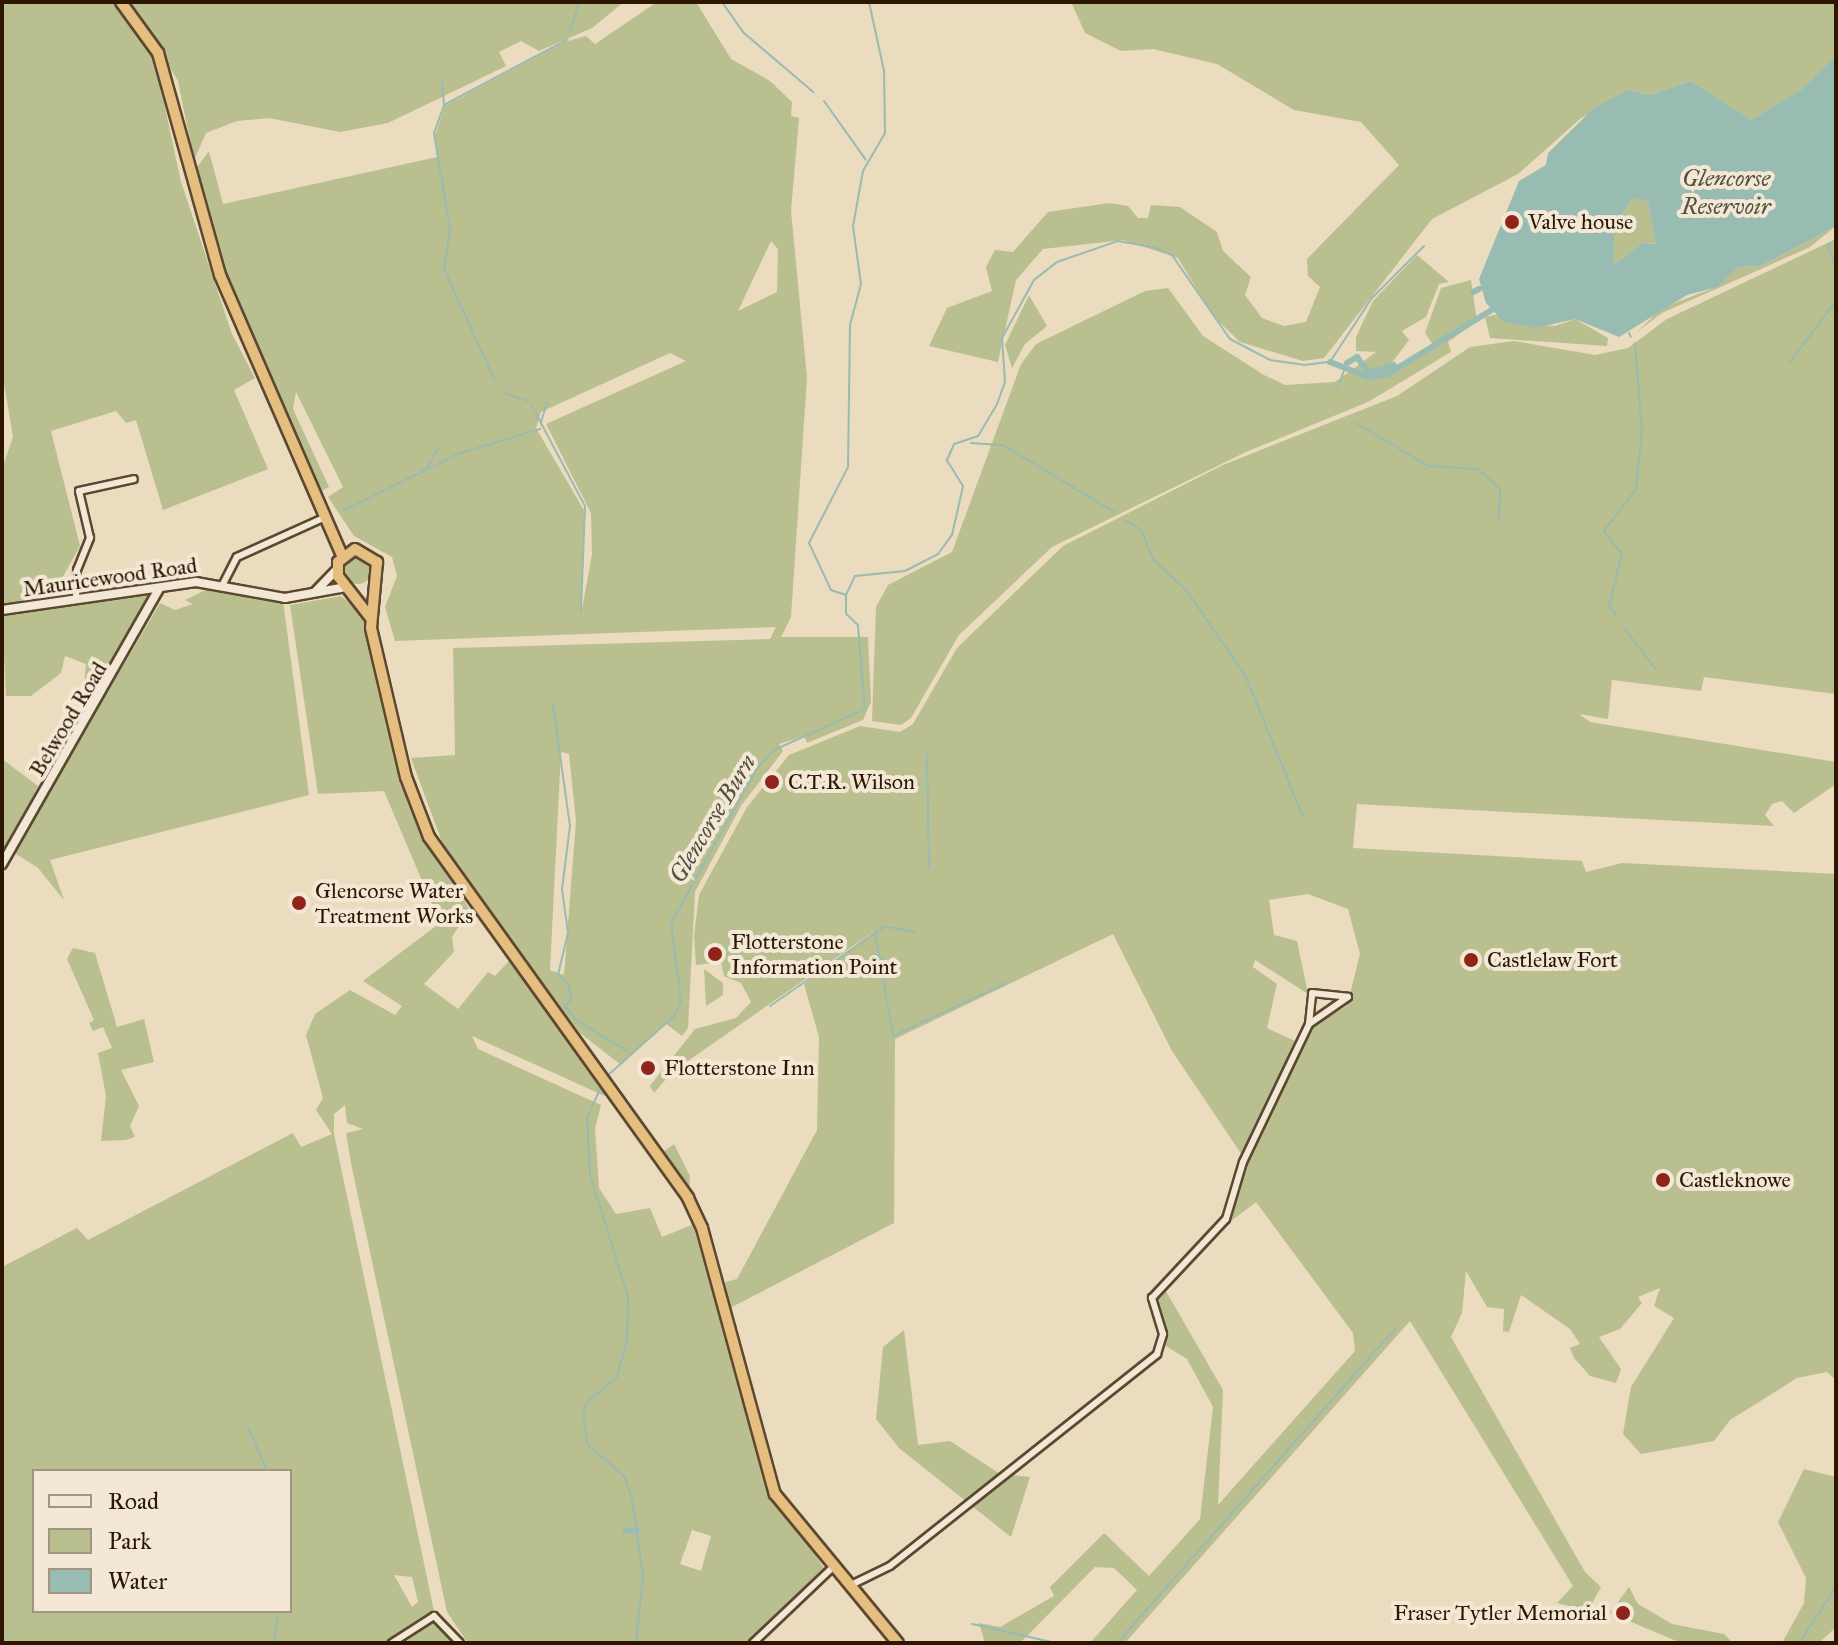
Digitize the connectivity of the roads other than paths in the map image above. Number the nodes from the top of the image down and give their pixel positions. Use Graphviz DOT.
graph roads {
  1 [pos="121,2"];
  2 [pos="134,479"];
  3 [pos="321,519"];
  4 [pos="338,534"];
  5 [pos="355,549"];
  6 [pos="342,556"];
  7 [pos="337,569"];
  8 [pos="375,581"];
  9 [pos="223,584"];
  10 [pos="159,589"];
  11 [pos="350,589"];
  12 [pos="314,593"];
  13 [pos="76,599"];
  14 [pos="2,610"];
  15 [pos="370,617"];
  16 [pos="2,864"];
  17 [pos="1309,1024"];
  18 [pos="831,1569"];
  19 [pos="848,1588"];
  20 [pos="392,1643"];
  21 [pos="460,1643"];
  22 [pos="753,1643"];
  23 [pos="898,1643"];
  1 -- 4 [label="highway"];
  2 -- 13 [label="street"];
  3 -- 9 [label="street, Mauricewood Road"];
  4 -- 5 [label="highway"];
  4 -- 6 [label="highway"];
  5 -- 6 [label="highway"];
  5 -- 8 [label="highway"];
  6 -- 7 [label="highway"];
  7 -- 11 [label="highway"];
  7 -- 12 [label="street"];
  8 -- 11 [label="highway"];
  8 -- 15 [label="highway"];
  9 -- 10 [label="street, Mauricewood Road"];
  9 -- 12 [label="street, Mauricewood Road"];
  10 -- 13 [label="street, Mauricewood Road"];
  10 -- 16 [label="street, Belwood Road"];
  11 -- 12 [label="street, Mauricewood Road"];
  11 -- 15 [label="highway"];
  13 -- 14 [label="street, Mauricewood Road"];
  15 -- 18 [label="highway"];
  17 -- 17 [label="street"];
  17 -- 19 [label="street"];
  18 -- 19 [label="highway"];
  18 -- 22 [label="street"];
  19 -- 23 [label="highway"];
  20 -- 21 [label="street"];
}
